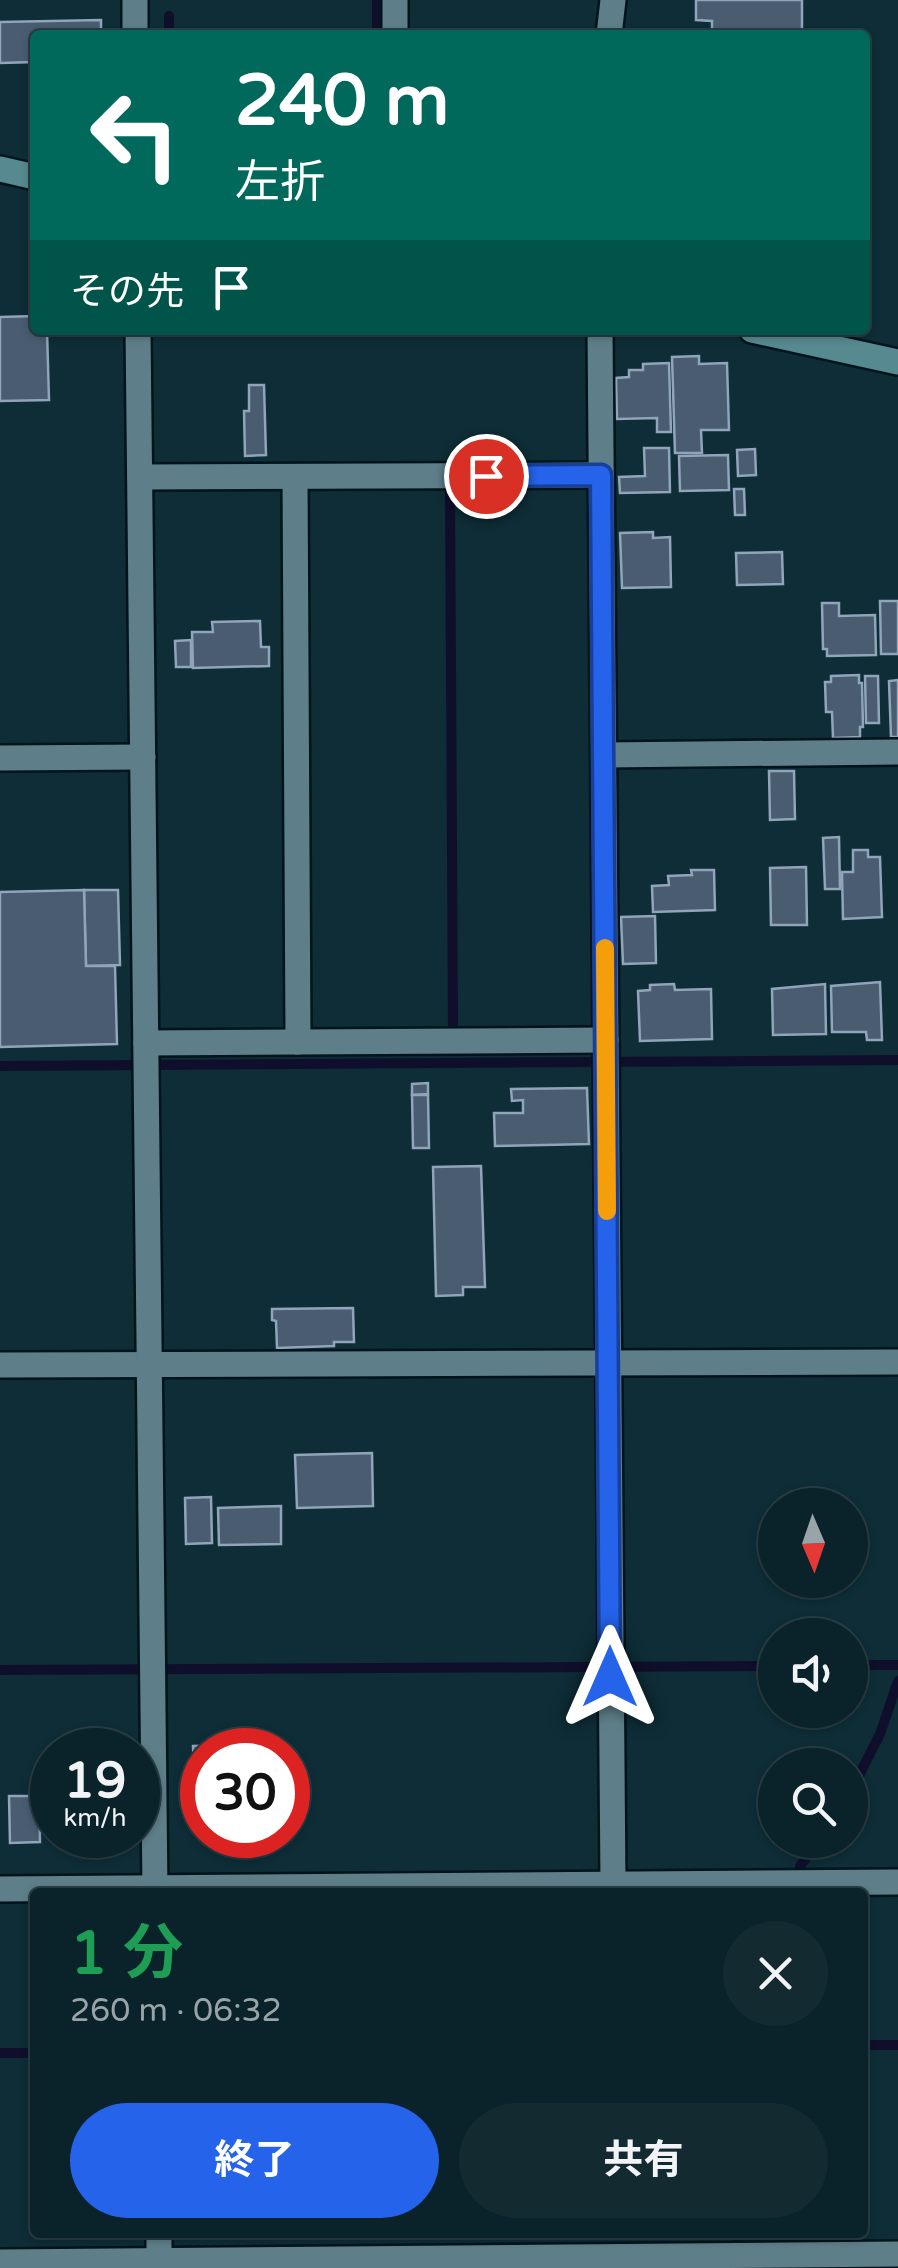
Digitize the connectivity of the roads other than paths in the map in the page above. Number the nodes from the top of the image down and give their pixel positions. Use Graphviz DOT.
graph roads {
  1 [pos="135,0"];
  2 [pos="395,0"];
  3 [pos="613,0"];
  4 [pos="135,30"];
  5 [pos="396,30"];
  6 [pos="610,30"];
  7 [pos="0,169"];
  8 [pos="30,176"];
  9 [pos="138,335"];
  10 [pos="600,335"];
  11 [pos="775,335"];
  12 [pos="898,362"];
  13 [pos="601,475"];
  14 [pos="296,476"];
  15 [pos="140,477"];
  16 [pos="898,752"];
  17 [pos="604,755"];
  18 [pos="142,756"];
  19 [pos="0,758"];
  20 [pos="298,1042"];
  21 [pos="146,1056"];
  22 [pos="606,1056"];
  23 [pos="608,1362"];
  24 [pos="898,1362"];
  25 [pos="149,1365"];
  26 [pos="0,1366"];
  27 [pos="898,1882"];
  28 [pos="613,1884"];
  29 [pos="155,1888"];
  30 [pos="308,1888"];
  31 [pos="0,1889"];
  32 [pos="30,1889"];
  33 [pos="159,2238"];
  34 [pos="898,2254"];
  35 [pos="0,2262"];
  36 [pos="159,2264"];
  1 -- 4 [label="street"];
  2 -- 5 [label="street"];
  3 -- 6 [label="street"];
  7 -- 8 [label="main road"];
  9 -- 15 [label="street"];
  10 -- 13 [label="street"];
  11 -- 12 [label="main road"];
  13 -- 14 [label="street"];
  13 -- 17 [label="street"];
  14 -- 15 [label="street"];
  14 -- 20 [label="street"];
  15 -- 18 [label="street"];
  16 -- 17 [label="street"];
  17 -- 22 [label="street"];
  18 -- 19 [label="street"];
  18 -- 21 [label="street"];
  20 -- 21 [label="street"];
  20 -- 22 [label="street"];
  21 -- 25 [label="street"];
  22 -- 23 [label="street"];
  23 -- 24 [label="street"];
  23 -- 25 [label="street"];
  23 -- 28 [label="street"];
  25 -- 26 [label="street"];
  25 -- 29 [label="street"];
  27 -- 28 [label="street"];
  28 -- 30 [label="street"];
  31 -- 32 [label="street"];
  33 -- 36 [label="street"];
  34 -- 36 [label="street"];
  35 -- 36 [label="street"];
}
